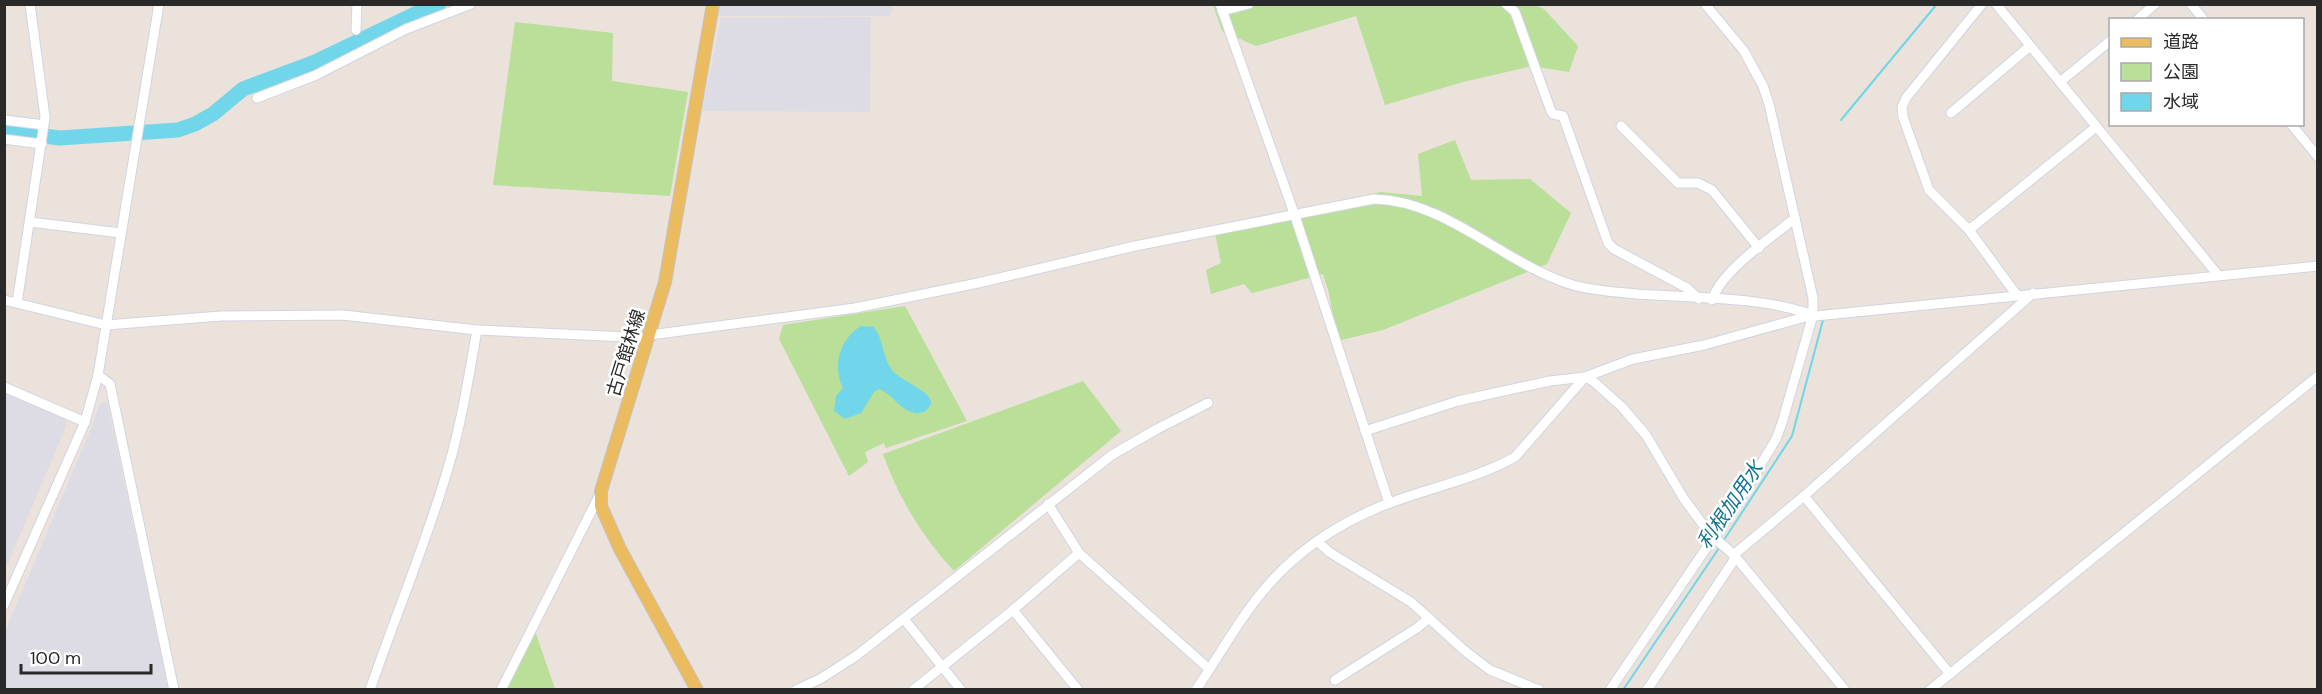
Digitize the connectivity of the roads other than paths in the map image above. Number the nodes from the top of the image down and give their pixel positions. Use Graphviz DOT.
graph roads {
  1 [pos="30,4"];
  2 [pos="159,4"];
  3 [pos="357,4"];
  4 [pos="471,4"];
  5 [pos="713,4"];
  6 [pos="1249,4"];
  7 [pos="1506,4"];
  8 [pos="1705,4"];
  9 [pos="1982,4"];
  10 [pos="1996,4"];
  11 [pos="2156,4"];
  12 [pos="2191,4"];
  13 [pos="1221,8"];
  14 [pos="2139,18"];
  15 [pos="2202,18"];
  16 [pos="356,30"];
  17 [pos="2109,42"];
  18 [pos="2030,46"];
  19 [pos="2060,82"];
  20 [pos="257,98"];
  21 [pos="1951,113"];
  22 [pos="4,120"];
  23 [pos="1621,126"];
  24 [pos="2293,126"];
  25 [pos="44,127"];
  26 [pos="2096,127"];
  27 [pos="4,139"];
  28 [pos="42,143"];
  29 [pos="2318,157"];
  30 [pos="1295,216"];
  31 [pos="1795,218"];
  32 [pos="30,222"];
  33 [pos="1969,230"];
  34 [pos="121,233"];
  35 [pos="1759,248"];
  36 [pos="2318,266"];
  37 [pos="2218,275"];
  38 [pos="2033,293"];
  39 [pos="2016,294"];
  40 [pos="1699,299"];
  41 [pos="4,300"];
  42 [pos="1712,300"];
  43 [pos="17,303"];
  44 [pos="1813,315"];
  45 [pos="106,325"];
  46 [pos="477,330"];
  47 [pos="650,336"];
  48 [pos="99,375"];
  49 [pos="2318,376"];
  50 [pos="1585,377"];
  51 [pos="4,387"];
  52 [pos="1208,403"];
  53 [pos="85,422"];
  54 [pos="1365,432"];
  55 [pos="602,491"];
  56 [pos="1804,496"];
  57 [pos="1389,503"];
  58 [pos="1048,504"];
  59 [pos="1317,541"];
  60 [pos="1719,542"];
  61 [pos="1079,553"];
  62 [pos="1734,555"];
  63 [pos="4,605"];
  64 [pos="1013,610"];
  65 [pos="1429,618"];
  66 [pos="904,619"];
  67 [pos="941,665"];
  68 [pos="1209,669"];
  69 [pos="1950,674"];
  70 [pos="1335,680"];
  71 [pos="174,690"];
  72 [pos="370,690"];
  73 [pos="501,690"];
  74 [pos="697,690"];
  75 [pos="796,690"];
  76 [pos="913,690"];
  77 [pos="961,690"];
  78 [pos="1078,690"];
  79 [pos="1196,690"];
  80 [pos="1539,690"];
  81 [pos="1610,690"];
  82 [pos="1647,690"];
  83 [pos="1845,690"];
  84 [pos="1930,690"];
  1 -- 25 [label="street"];
  2 -- 34 [label="street"];
  3 -- 16 [label="street"];
  4 -- 20 [label="street"];
  5 -- 47 [label="main road, 古戸館林線"];
  6 -- 13 [label="street"];
  7 -- 40 [label="street"];
  8 -- 31 [label="street"];
  9 -- 33 [label="street"];
  10 -- 18 [label="street"];
  11 -- 14 [label="street"];
  12 -- 15 [label="street"];
  13 -- 30 [label="street"];
  17 -- 19 [label="street"];
  18 -- 19 [label="street"];
  18 -- 21 [label="street"];
  19 -- 26 [label="street"];
  22 -- 25 [label="street"];
  23 -- 35 [label="street"];
  24 -- 29 [label="street"];
  25 -- 28 [label="street"];
  26 -- 33 [label="street"];
  26 -- 37 [label="street"];
  27 -- 28 [label="street"];
  28 -- 32 [label="street"];
  30 -- 40 [label="street"];
  30 -- 47 [label="street"];
  30 -- 54 [label="street"];
  31 -- 35 [label="street"];
  31 -- 44 [label="street"];
  32 -- 34 [label="street"];
  32 -- 43 [label="street"];
  33 -- 39 [label="street"];
  34 -- 45 [label="street"];
  35 -- 42 [label="street"];
  36 -- 37 [label="street"];
  37 -- 38 [label="street"];
  38 -- 39 [label="street"];
  38 -- 56 [label="street"];
  39 -- 44 [label="street"];
  40 -- 42 [label="street"];
  41 -- 43 [label="street"];
  42 -- 44 [label="street"];
  43 -- 45 [label="street"];
  44 -- 50 [label="street"];
  44 -- 60 [label="street"];
  45 -- 46 [label="street"];
  45 -- 48 [label="street"];
  46 -- 47 [label="street"];
  46 -- 72 [label="street"];
  47 -- 55 [label="main road, 古戸館林線"];
  48 -- 53 [label="street"];
  48 -- 71 [label="street"];
  49 -- 69 [label="street"];
  50 -- 54 [label="street"];
  50 -- 57 [label="street"];
  50 -- 60 [label="street"];
  51 -- 53 [label="street"];
  52 -- 58 [label="street"];
  53 -- 63 [label="street"];
  54 -- 57 [label="street"];
  55 -- 73 [label="street"];
  55 -- 74 [label="main road, 古戸館林線"];
  56 -- 62 [label="street"];
  56 -- 69 [label="street"];
  57 -- 59 [label="street"];
  58 -- 61 [label="street"];
  58 -- 66 [label="street"];
  59 -- 65 [label="street"];
  59 -- 68 [label="street"];
  60 -- 62 [label="street"];
  60 -- 81 [label="street"];
  61 -- 64 [label="street"];
  61 -- 68 [label="street"];
  62 -- 82 [label="street"];
  62 -- 83 [label="street"];
  64 -- 67 [label="street"];
  64 -- 78 [label="street"];
  65 -- 70 [label="street"];
  65 -- 80 [label="street"];
  66 -- 67 [label="street"];
  66 -- 75 [label="street"];
  67 -- 76 [label="street"];
  67 -- 77 [label="street"];
  68 -- 79 [label="street"];
  69 -- 84 [label="street"];
}
